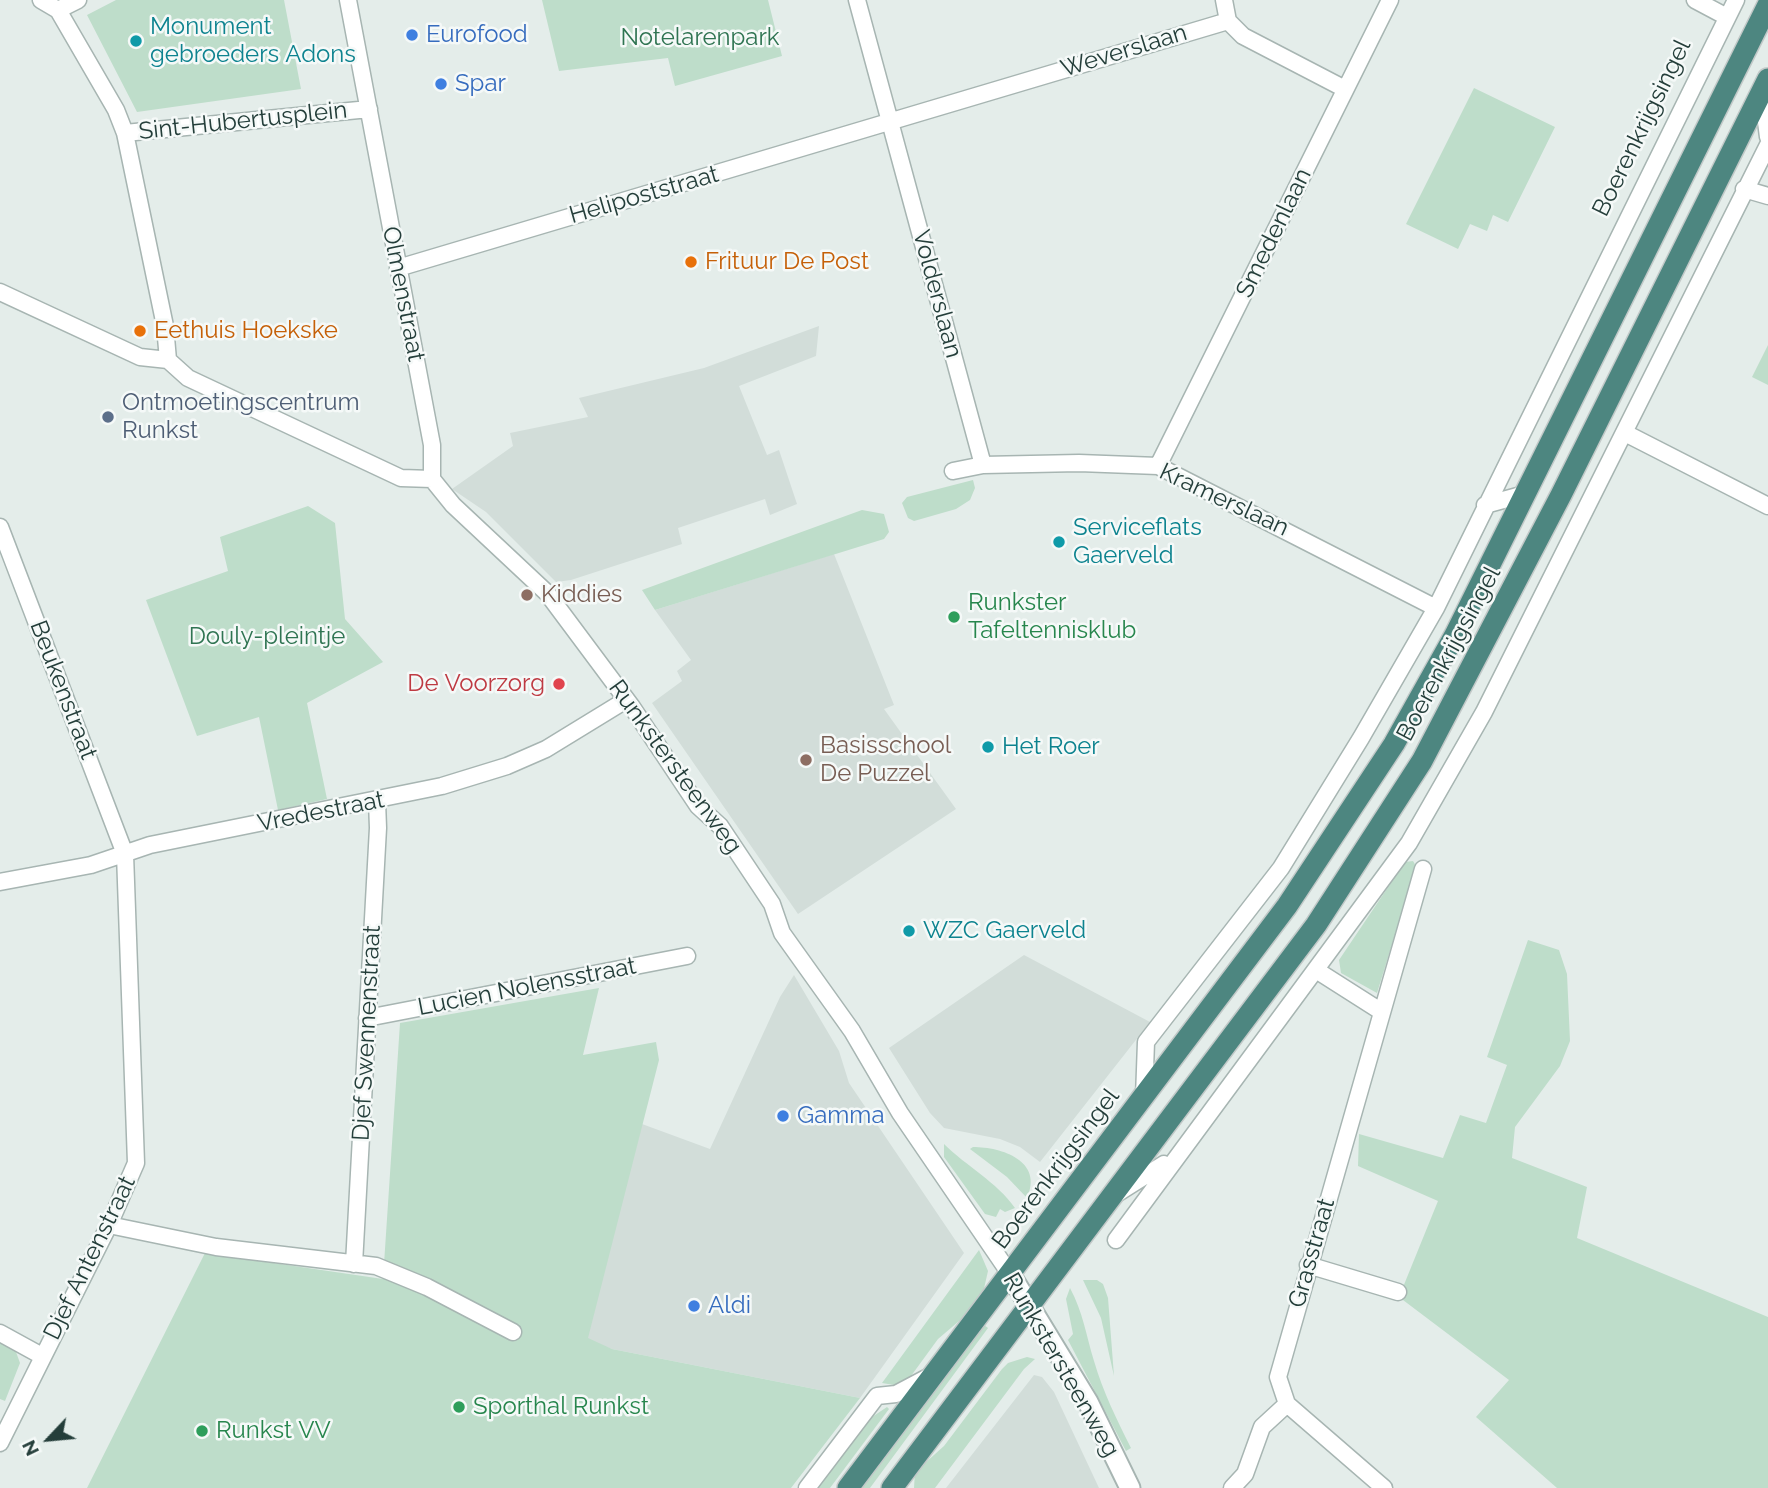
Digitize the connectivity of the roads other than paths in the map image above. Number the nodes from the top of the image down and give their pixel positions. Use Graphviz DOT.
graph roads {
  1 [pos="41,0"];
  2 [pos="78,0"];
  3 [pos="348,0"];
  4 [pos="857,0"];
  5 [pos="1224,0"];
  6 [pos="1390,0"];
  7 [pos="1695,0"];
  8 [pos="1736,0"];
  9 [pos="1768,5"];
  10 [pos="58,10"];
  11 [pos="1727,17"];
  12 [pos="1228,21"];
  13 [pos="1765,85"];
  14 [pos="1345,89"];
  15 [pos="369,109"];
  16 [pos="891,123"];
  17 [pos="125,133"];
  18 [pos="1768,137"];
  19 [pos="1768,145"];
  20 [pos="1744,189"];
  21 [pos="1768,196"];
  22 [pos="398,268"];
  23 [pos="0,292"];
  24 [pos="168,360"];
  25 [pos="1625,433"];
  26 [pos="983,465"];
  27 [pos="1158,466"];
  28 [pos="953,471"];
  29 [pos="432,479"];
  30 [pos="1525,494"];
  31 [pos="1485,505"];
  32 [pos="1768,506"];
  33 [pos="0,527"];
  34 [pos="1436,608"];
  35 [pos="626,700"];
  36 [pos="377,801"];
  37 [pos="125,854"];
  38 [pos="1423,869"];
  39 [pos="0,882"];
  40 [pos="687,956"];
  41 [pos="1316,970"];
  42 [pos="1382,1012"];
  43 [pos="368,1018"];
  44 [pos="1144,1097"];
  45 [pos="1173,1158"];
  46 [pos="1110,1198"];
  47 [pos="108,1225"];
  48 [pos="1115,1240"];
  49 [pos="354,1264"];
  50 [pos="1308,1265"];
  51 [pos="1010,1273"];
  52 [pos="1398,1292"];
  53 [pos="1030,1303"];
  54 [pos="513,1332"];
  55 [pos="0,1334"];
  56 [pos="42,1356"];
  57 [pos="933,1375"];
  58 [pos="0,1404"];
  59 [pos="1287,1404"];
  60 [pos="15,1412"];
  61 [pos="0,1443"];
  62 [pos="899,1483"];
  63 [pos="1237,1486"];
  64 [pos="807,1488"];
  65 [pos="848,1488"];
  66 [pos="1130,1488"];
  67 [pos="1384,1488"];
  1 -- 10 [label="street"];
  2 -- 10 [label="street"];
  3 -- 15 [label="street, Sint-Hubertusplein"];
  4 -- 16 [label="street, Volderslaan"];
  5 -- 12 [label="street"];
  6 -- 14 [label="street, Smedenlaan"];
  7 -- 11 [label="street"];
  8 -- 11 [label="street, Boerenkrijgsingel"];
  9 -- 30 [label="highway, Boerenkrijgsingel"];
  10 -- 17 [label="street, Sint-Hubertusplein"];
  11 -- 31 [label="street, Boerenkrijgsingel"];
  12 -- 14 [label="street"];
  12 -- 16 [label="street, Weverslaan"];
  13 -- 18 [label="street, Boerenkrijgsingel"];
  13 -- 46 [label="highway, Boerenkrijgsingel"];
  14 -- 27 [label="street, Smedenlaan"];
  15 -- 17 [label="street, Sint-Hubertusplein"];
  15 -- 22 [label="street, Olmenstraat"];
  16 -- 22 [label="street, Helipoststraat"];
  16 -- 26 [label="street, Volderslaan"];
  17 -- 24 [label="street"];
  19 -- 20 [label="street, Boerenkrijgsingel"];
  20 -- 21 [label="street"];
  20 -- 25 [label="street, Boerenkrijgsingel"];
  22 -- 29 [label="street, Olmenstraat"];
  23 -- 24 [label="street"];
  24 -- 29 [label="street"];
  25 -- 32 [label="street"];
  25 -- 41 [label="street, Boerenkrijgsingel"];
  26 -- 27 [label="street, Kramerslaan"];
  26 -- 28 [label="street, Kramerslaan"];
  27 -- 34 [label="street, Kramerslaan"];
  29 -- 35 [label="street, Runkstersteenweg"];
  30 -- 31 [label="street"];
  30 -- 44 [label="highway, Boerenkrijgsingel"];
  31 -- 34 [label="street, Boerenkrijgsingel"];
  33 -- 37 [label="street, Beukenstraat"];
  34 -- 44 [label="street, Boerenkrijgsingel"];
  35 -- 36 [label="street, Vredestraat"];
  35 -- 51 [label="street, Runkstersteenweg"];
  36 -- 37 [label="street, Vredestraat"];
  36 -- 43 [label="street, Djef Swennenstraat"];
  37 -- 39 [label="street, Vredestraat"];
  37 -- 47 [label="street, Djef Antenstraat"];
  38 -- 42 [label="street, Grasstraat"];
  40 -- 43 [label="street, Lucien Nolensstraat"];
  41 -- 42 [label="street"];
  41 -- 45 [label="street, Boerenkrijgsingel"];
  42 -- 50 [label="street, Grasstraat"];
  43 -- 49 [label="street, Djef Swennenstraat"];
  44 -- 51 [label="highway, Boerenkrijgsingel"];
  45 -- 46 [label="street, Boerenkrijgsingel"];
  45 -- 48 [label="street, Boerenkrijgsingel"];
  46 -- 53 [label="highway, Boerenkrijgsingel"];
  47 -- 49 [label="street"];
  47 -- 56 [label="street, Djef Antenstraat"];
  49 -- 54 [label="street"];
  50 -- 52 [label="street"];
  50 -- 59 [label="street, Grasstraat"];
  51 -- 53 [label="street, Runkstersteenweg"];
  51 -- 57 [label="highway, Boerenkrijgsingel"];
  53 -- 62 [label="highway, Boerenkrijgsingel"];
  53 -- 66 [label="street, Runkstersteenweg"];
  55 -- 56 [label="street"];
  56 -- 60 [label="street, Djef Antenstraat"];
  57 -- 64 [label="street"];
  57 -- 65 [label="highway, Boerenkrijgsingel"];
  58 -- 60 [label="street"];
  59 -- 63 [label="street"];
  59 -- 67 [label="street"];
  60 -- 61 [label="street, Djef Antenstraat"];
}
